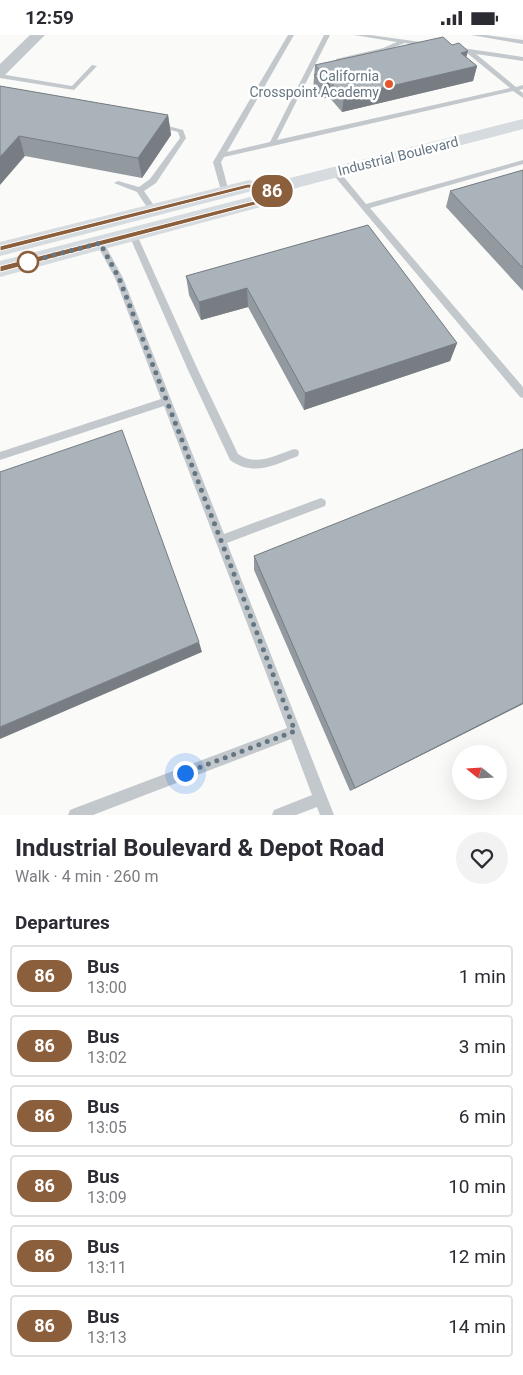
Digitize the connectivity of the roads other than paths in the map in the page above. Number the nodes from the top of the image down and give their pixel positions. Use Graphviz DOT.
graph roads {
  1 [pos="38,35"];
  2 [pos="291,35"];
  3 [pos="327,35"];
  4 [pos="357,35"];
  5 [pos="474,35"];
  6 [pos="404,42"];
  7 [pos="523,42"];
  8 [pos="432,46"];
  9 [pos="450,48"];
  10 [pos="469,51"];
  11 [pos="522,60"];
  12 [pos="330,62"];
  13 [pos="321,64"];
  14 [pos="94,66"];
  15 [pos="311,66"];
  16 [pos="0,72"];
  17 [pos="0,76"];
  18 [pos="523,87"];
  19 [pos="74,88"];
  20 [pos="515,89"];
  21 [pos="67,95"];
  22 [pos="523,95"];
  23 [pos="145,123"];
  24 [pos="523,124"];
  25 [pos="272,144"];
  26 [pos="221,155"];
  27 [pos="523,162"];
  28 [pos="335,172"];
  29 [pos="118,183"];
  30 [pos="274,189"];
  31 [pos="140,190"];
  32 [pos="226,192"];
  33 [pos="180,203"];
  34 [pos="364,207"];
  35 [pos="153,210"];
  36 [pos="133,235"];
  37 [pos="100,243"];
  38 [pos="0,249"];
  39 [pos="0,269"];
  40 [pos="523,394"];
  41 [pos="167,401"];
  42 [pos="294,453"];
  43 [pos="0,456"];
  44 [pos="321,503"];
  45 [pos="221,540"];
  46 [pos="295,731"];
  47 [pos="321,798"];
  48 [pos="75,815"];
  49 [pos="279,815"];
  50 [pos="327,815"];
  1 -- 16 [label="street"];
  2 -- 26 [label="lane"];
  3 -- 15 [label="lane"];
  4 -- 6 [label="lane"];
  5 -- 7 [label="lane"];
  6 -- 8 [label="lane"];
  6 -- 12 [label="lane"];
  9 -- 10 [label="lane"];
  10 -- 11 [label="lane"];
  10 -- 20 [label="lane"];
  13 -- 15 [label="lane"];
  14 -- 19 [label="lane"];
  15 -- 25 [label="lane"];
  17 -- 19 [label="lane"];
  18 -- 20 [label="lane"];
  19 -- 21 [label="lane"];
  20 -- 22 [label="lane"];
  20 -- 25 [label="lane"];
  23 -- 31 [label="lane"];
  24 -- 28 [label="main road, Industrial Boulevard"];
  25 -- 26 [label="lane"];
  26 -- 32 [label="lane"];
  27 -- 34 [label="lane"];
  28 -- 30 [label="main road, Industrial Boulevard"];
  28 -- 34 [label="lane"];
  29 -- 31 [label="lane"];
  30 -- 32 [label="main road, Industrial Boulevard"];
  30 -- 36 [label="main road, Industrial Boulevard"];
  31 -- 35 [label="lane"];
  32 -- 33 [label="main road, Industrial Boulevard"];
  33 -- 35 [label="main road, Industrial Boulevard"];
  33 -- 37 [label="main road"];
  34 -- 40 [label="lane"];
  35 -- 38 [label="main road, Industrial Boulevard"];
  36 -- 37 [label="main road, Industrial Boulevard"];
  36 -- 42 [label="lane"];
  37 -- 39 [label="main road, Industrial Boulevard"];
  37 -- 41 [label="lane"];
  41 -- 43 [label="lane"];
  41 -- 45 [label="lane"];
  44 -- 45 [label="lane"];
  45 -- 46 [label="lane"];
  46 -- 47 [label="lane"];
  46 -- 48 [label="lane"];
  47 -- 49 [label="lane"];
  47 -- 50 [label="lane"];
}
